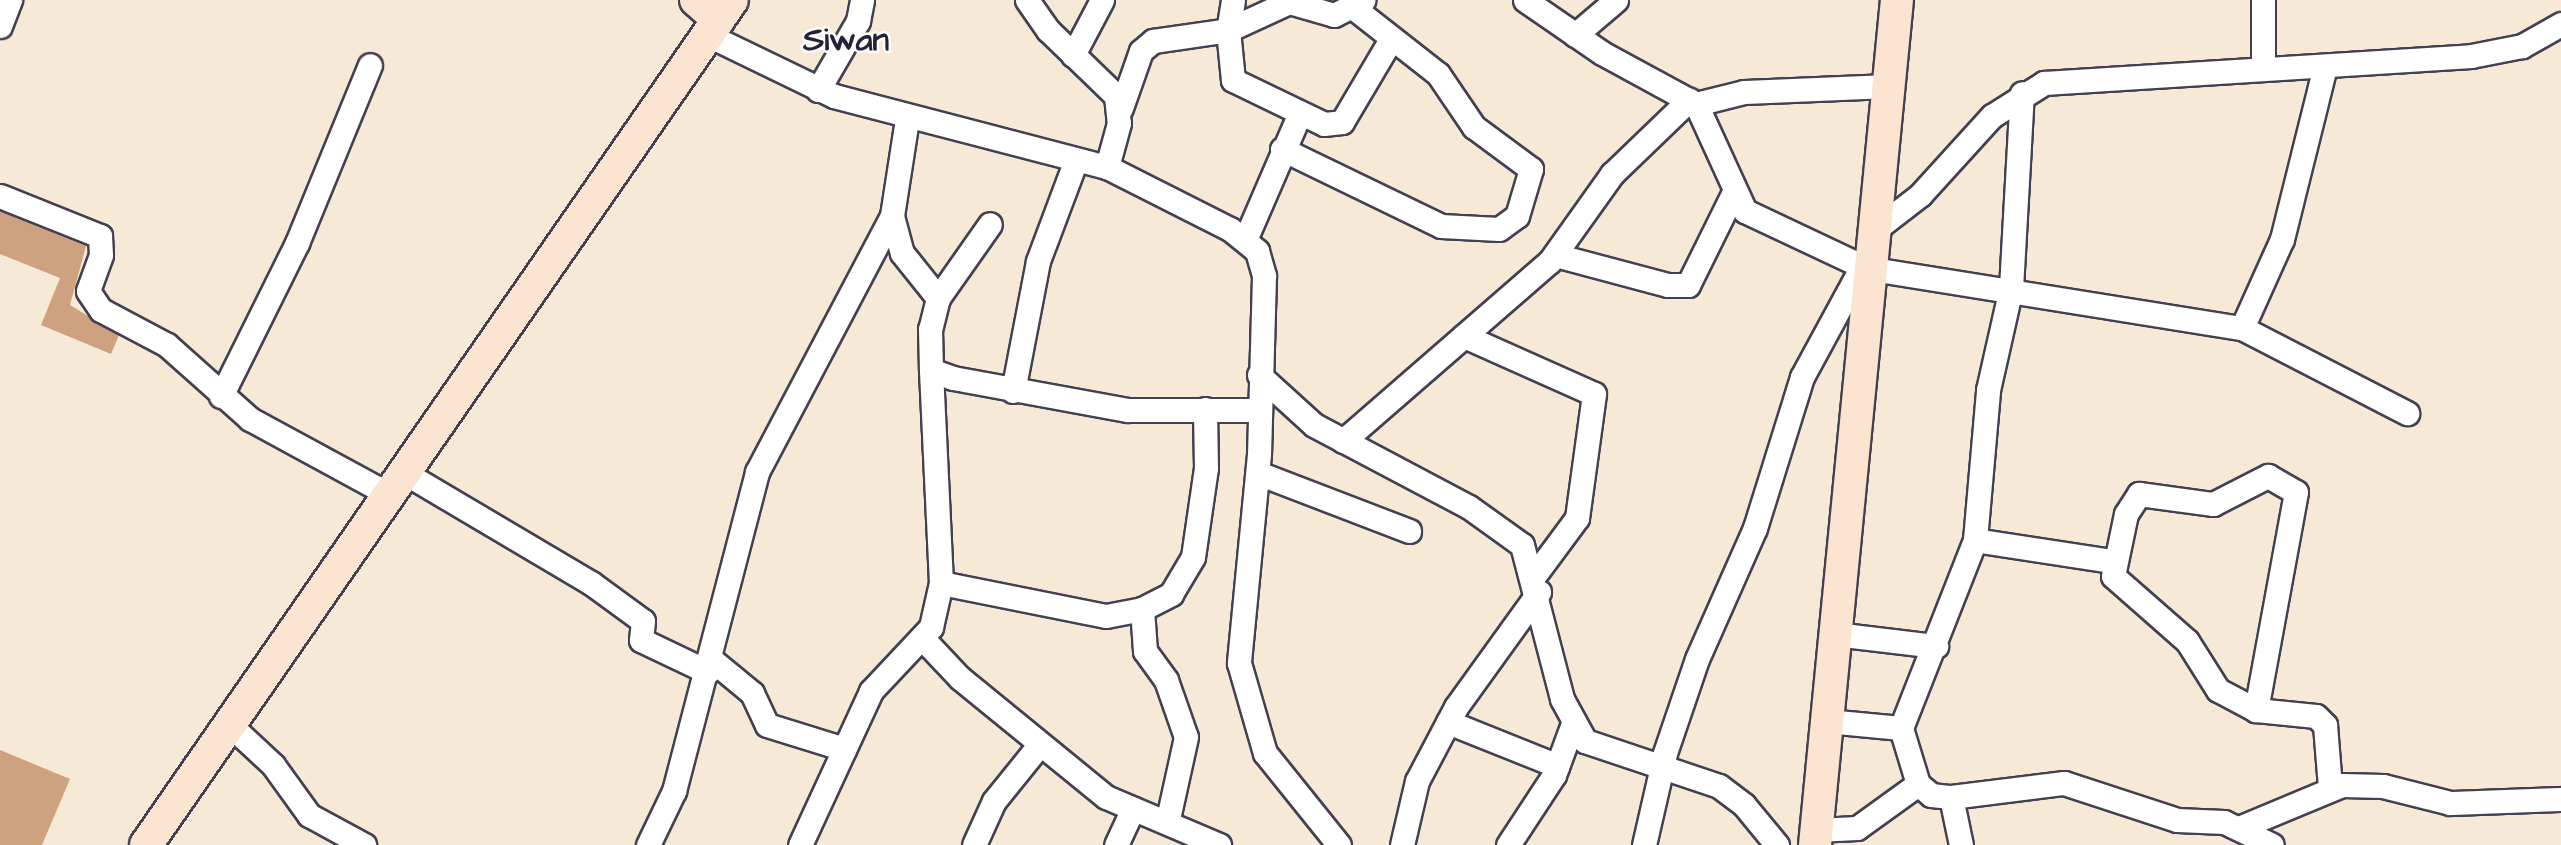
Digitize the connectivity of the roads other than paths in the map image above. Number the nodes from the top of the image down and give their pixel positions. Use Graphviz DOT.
graph roads {
  1 [pos="10,0"];
  2 [pos="862,0"];
  3 [pos="1027,0"];
  4 [pos="1102,0"];
  5 [pos="1233,0"];
  6 [pos="1525,0"];
  7 [pos="1616,0"];
  8 [pos="1897,0"];
  9 [pos="2263,0"];
  10 [pos="1359,4"];
  11 [pos="714,14"];
  12 [pos="2561,24"];
  13 [pos="0,26"];
  14 [pos="1228,30"];
  15 [pos="1575,35"];
  16 [pos="1391,39"];
  17 [pos="1073,55"];
  18 [pos="370,65"];
  19 [pos="2263,65"];
  20 [pos="2325,66"];
  21 [pos="1889,86"];
  22 [pos="818,90"];
  23 [pos="2022,93"];
  24 [pos="1693,102"];
  25 [pos="1121,108"];
  26 [pos="1300,113"];
  27 [pos="907,119"];
  28 [pos="1282,149"];
  29 [pos="1076,160"];
  30 [pos="1107,167"];
  31 [pos="1734,192"];
  32 [pos="0,196"];
  33 [pos="892,216"];
  34 [pos="990,225"];
  35 [pos="1245,240"];
  36 [pos="1871,252"];
  37 [pos="1556,255"];
  38 [pos="2011,288"];
  39 [pos="938,298"];
  40 [pos="2242,328"];
  41 [pos="1464,336"];
  42 [pos="931,370"];
  43 [pos="1259,375"];
  44 [pos="1013,391"];
  45 [pos="221,396"];
  46 [pos="1205,409"];
  47 [pos="1257,410"];
  48 [pos="2407,413"];
  49 [pos="1343,441"];
  50 [pos="1258,473"];
  51 [pos="397,484"];
  52 [pos="1409,531"];
  53 [pos="1975,540"];
  54 [pos="2112,562"];
  55 [pos="941,583"];
  56 [pos="1537,584"];
  57 [pos="1142,609"];
  58 [pos="1835,634"];
  59 [pos="925,641"];
  60 [pos="1936,646"];
  61 [pos="710,666"];
  62 [pos="2256,710"];
  63 [pos="1827,721"];
  64 [pos="1448,722"];
  65 [pos="230,725"];
  66 [pos="1572,726"];
  67 [pos="1901,728"];
  68 [pos="1040,744"];
  69 [pos="844,749"];
  70 [pos="1558,766"];
  71 [pos="1660,769"];
  72 [pos="1918,784"];
  73 [pos="2330,787"];
  74 [pos="1951,797"];
  75 [pos="2561,799"];
  76 [pos="1133,809"];
  77 [pos="1168,819"];
  78 [pos="2241,827"];
  79 [pos="324,835"];
  80 [pos="1816,838"];
  81 [pos="148,845"];
  82 [pos="364,845"];
  83 [pos="648,845"];
  84 [pos="800,845"];
  85 [pos="974,845"];
  86 [pos="1116,845"];
  87 [pos="1219,845"];
  88 [pos="1339,845"];
  89 [pos="1402,845"];
  90 [pos="1508,845"];
  91 [pos="1644,845"];
  92 [pos="1777,845"];
  93 [pos="1961,845"];
  94 [pos="2272,845"];
  1 -- 13 [label="street"];
  2 -- 22 [label="street"];
  3 -- 17 [label="street"];
  4 -- 17 [label="street"];
  5 -- 14 [label="street"];
  6 -- 15 [label="street"];
  7 -- 15 [label="street"];
  8 -- 21 [label="main road"];
  9 -- 19 [label="street"];
  10 -- 14 [label="street"];
  10 -- 16 [label="street"];
  11 -- 22 [label="street"];
  11 -- 51 [label="main road"];
  12 -- 20 [label="street"];
  14 -- 25 [label="street"];
  14 -- 26 [label="street"];
  15 -- 24 [label="street"];
  16 -- 26 [label="street"];
  16 -- 28 [label="street"];
  17 -- 25 [label="street"];
  18 -- 45 [label="street"];
  19 -- 20 [label="street"];
  19 -- 23 [label="street"];
  20 -- 40 [label="street"];
  21 -- 24 [label="street"];
  21 -- 36 [label="main road"];
  22 -- 27 [label="street"];
  23 -- 36 [label="street"];
  23 -- 38 [label="street"];
  24 -- 31 [label="street"];
  24 -- 37 [label="street"];
  25 -- 30 [label="street"];
  26 -- 28 [label="street"];
  27 -- 29 [label="street"];
  27 -- 33 [label="street"];
  28 -- 35 [label="street"];
  29 -- 30 [label="street"];
  29 -- 44 [label="street"];
  30 -- 35 [label="street"];
  31 -- 36 [label="street"];
  31 -- 37 [label="street"];
  32 -- 45 [label="street"];
  33 -- 39 [label="street"];
  33 -- 61 [label="street"];
  34 -- 39 [label="street"];
  35 -- 43 [label="street"];
  36 -- 38 [label="street"];
  36 -- 58 [label="main road"];
  36 -- 71 [label="street"];
  37 -- 41 [label="street"];
  38 -- 40 [label="street"];
  38 -- 53 [label="street"];
  39 -- 42 [label="street"];
  40 -- 48 [label="street"];
  41 -- 49 [label="street"];
  41 -- 56 [label="street"];
  42 -- 44 [label="street"];
  42 -- 55 [label="street"];
  43 -- 47 [label="street"];
  43 -- 49 [label="street"];
  44 -- 46 [label="street"];
  45 -- 51 [label="street"];
  46 -- 47 [label="street"];
  46 -- 57 [label="street"];
  47 -- 50 [label="street"];
  49 -- 56 [label="street"];
  50 -- 52 [label="street"];
  50 -- 88 [label="street"];
  51 -- 61 [label="street"];
  51 -- 65 [label="main road"];
  53 -- 54 [label="street"];
  53 -- 60 [label="street"];
  54 -- 62 [label="street"];
  54 -- 62 [label="street"];
  55 -- 57 [label="street"];
  55 -- 59 [label="street"];
  56 -- 64 [label="street"];
  56 -- 66 [label="street"];
  57 -- 77 [label="street"];
  58 -- 60 [label="street"];
  58 -- 63 [label="main road"];
  59 -- 68 [label="street"];
  59 -- 69 [label="street"];
  60 -- 67 [label="street"];
  61 -- 69 [label="street"];
  61 -- 83 [label="street"];
  62 -- 73 [label="street"];
  63 -- 67 [label="street"];
  63 -- 80 [label="main road"];
  64 -- 70 [label="street"];
  64 -- 89 [label="street"];
  65 -- 79 [label="street"];
  65 -- 81 [label="main road"];
  66 -- 70 [label="street"];
  66 -- 71 [label="street"];
  67 -- 72 [label="street"];
  68 -- 76 [label="street"];
  68 -- 85 [label="street"];
  69 -- 84 [label="street"];
  70 -- 90 [label="street"];
  71 -- 91 [label="street"];
  71 -- 92 [label="street"];
  72 -- 74 [label="street"];
  72 -- 80 [label="street"];
  73 -- 75 [label="street"];
  73 -- 78 [label="street"];
  74 -- 78 [label="street"];
  74 -- 93 [label="street"];
  76 -- 77 [label="street"];
  76 -- 86 [label="street"];
  77 -- 87 [label="street"];
  78 -- 94 [label="street"];
  79 -- 82 [label="street"];
}
